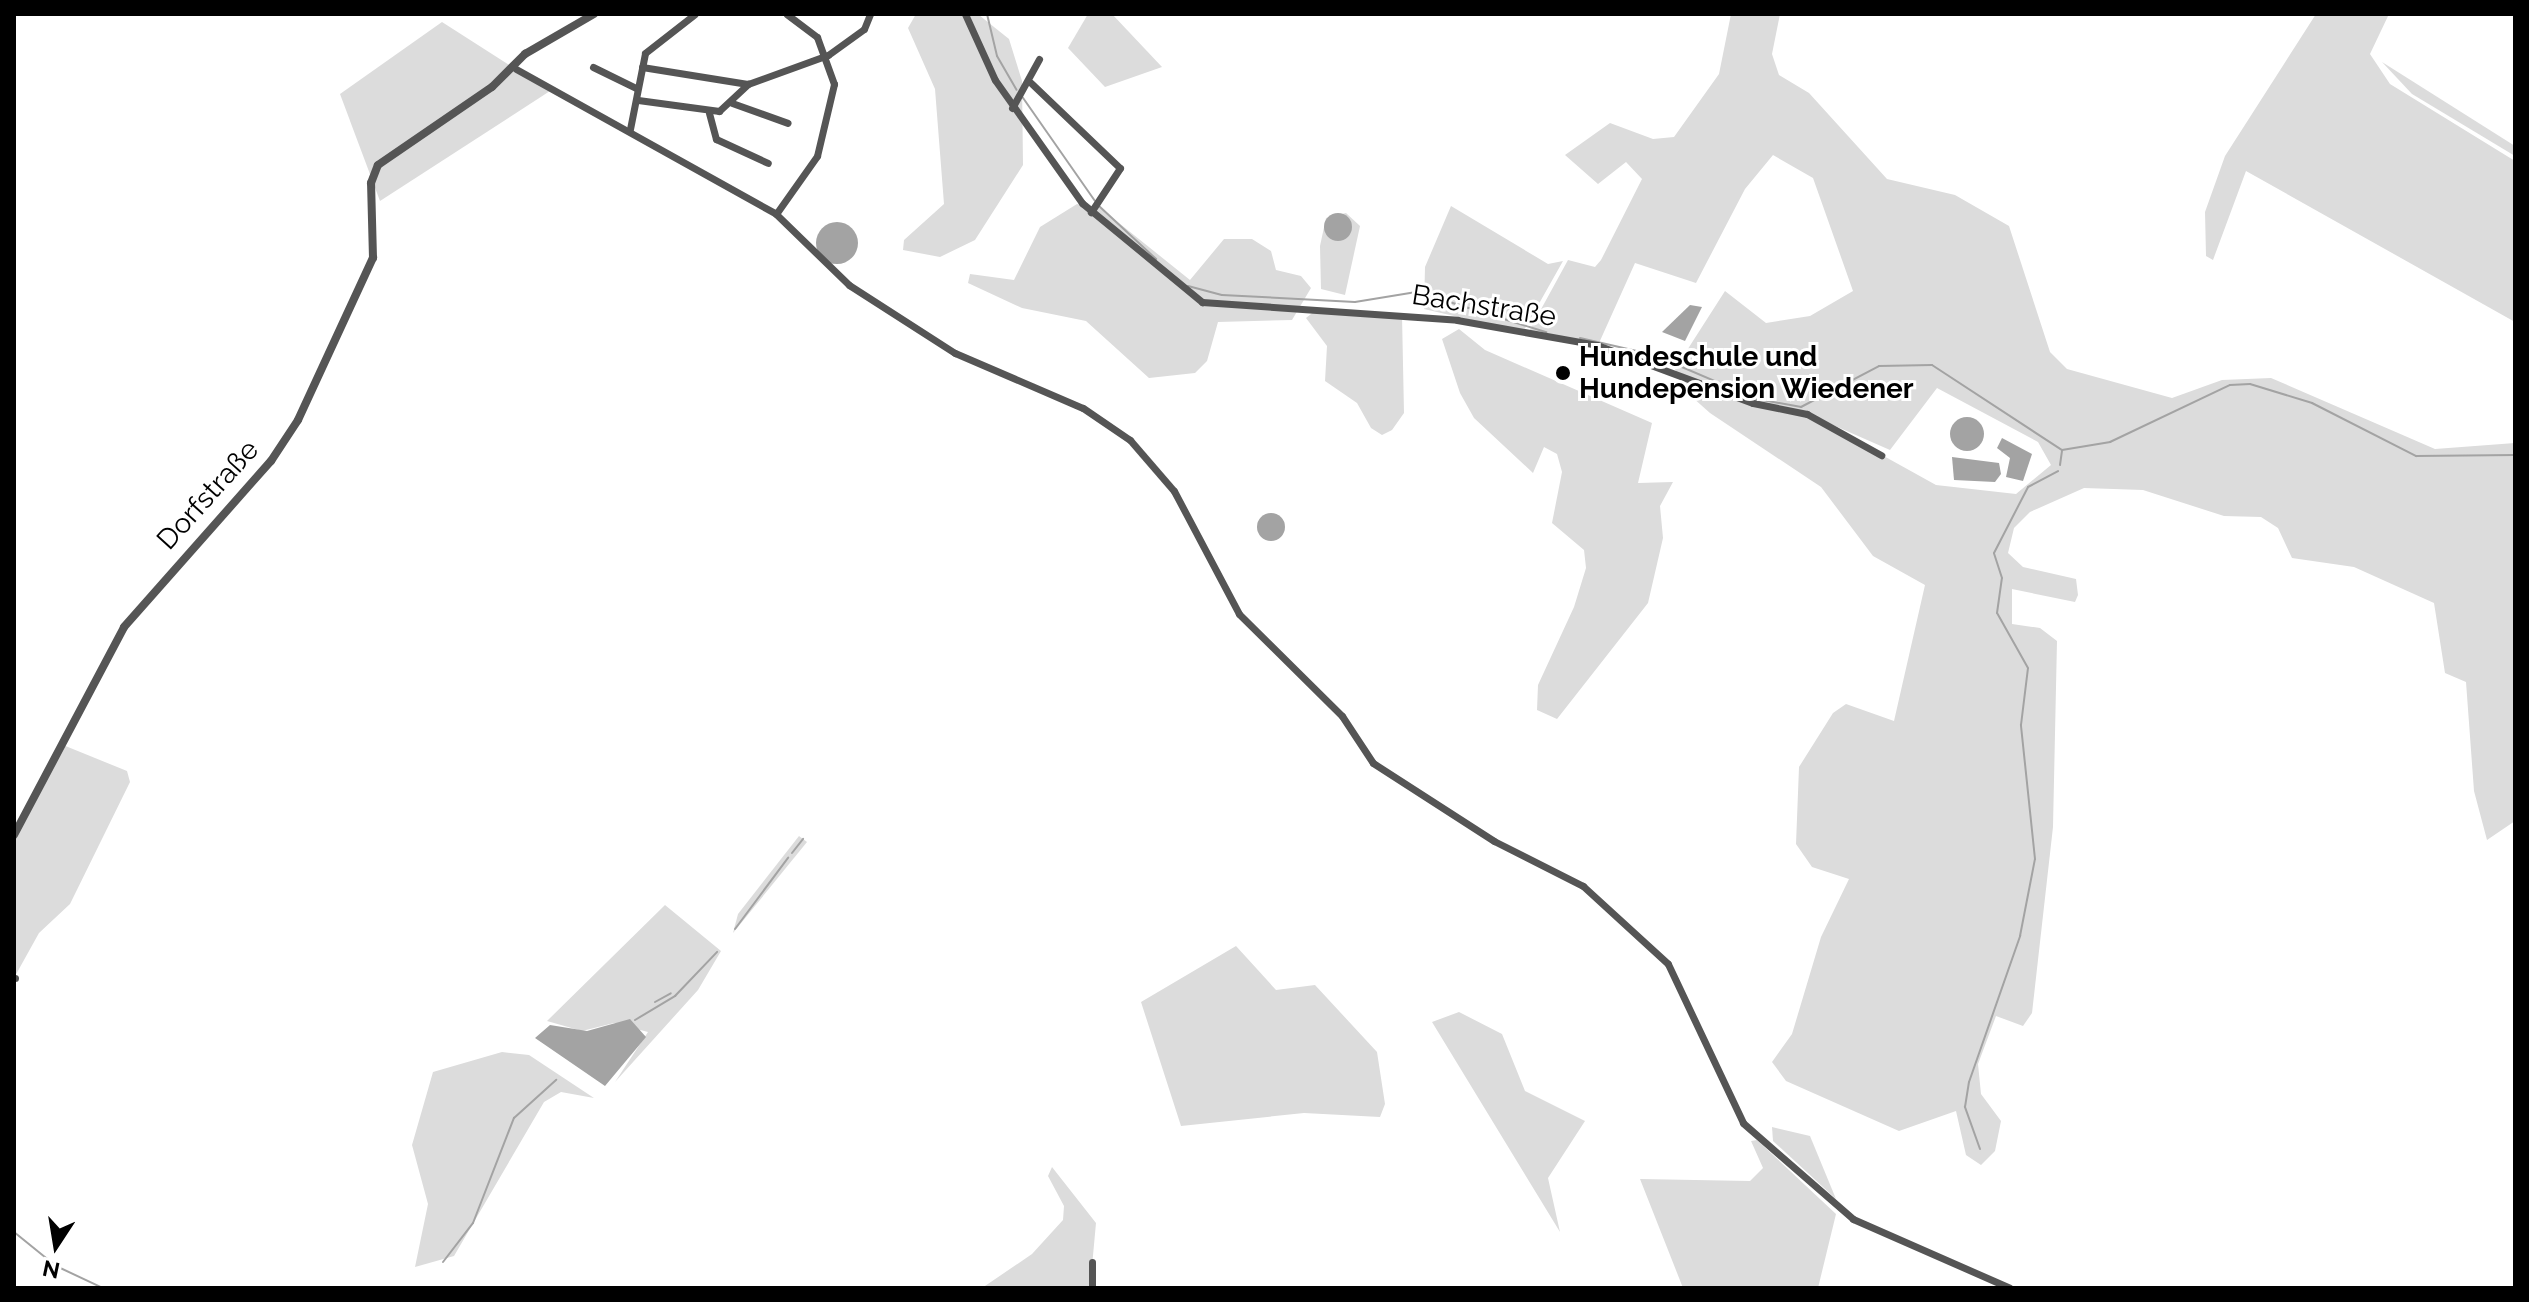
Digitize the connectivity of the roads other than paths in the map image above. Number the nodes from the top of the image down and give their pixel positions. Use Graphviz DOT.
graph roads {
  1 [pos="594,14"];
  2 [pos="695,14"];
  3 [pos="787,14"];
  4 [pos="870,14"];
  5 [pos="965,14"];
  6 [pos="828,55"];
  7 [pos="1039,59"];
  8 [pos="593,67"];
  9 [pos="642,67"];
  10 [pos="516,69"];
  11 [pos="1031,83"];
  12 [pos="748,84"];
  13 [pos="636,88"];
  14 [pos="638,100"];
  15 [pos="732,103"];
  16 [pos="1012,108"];
  17 [pos="709,113"];
  18 [pos="788,123"];
  19 [pos="630,129"];
  20 [pos="768,163"];
  21 [pos="1093,210"];
  22 [pos="776,214"];
  23 [pos="1881,455"];
  24 [pos="14,835"];
  25 [pos="1092,1262"];
  26 [pos="1092,1288"];
  27 [pos="2010,1288"];
  1 -- 10 [label="street"];
  2 -- 9 [label="street"];
  3 -- 6 [label="street"];
  4 -- 6 [label="street"];
  5 -- 16 [label="street, Bachstraße"];
  6 -- 12 [label="street"];
  6 -- 22 [label="street"];
  7 -- 11 [label="street"];
  8 -- 13 [label="street"];
  9 -- 12 [label="street"];
  9 -- 13 [label="street"];
  10 -- 19 [label="street"];
  10 -- 24 [label="street, Dorfstraße"];
  11 -- 16 [label="street"];
  11 -- 21 [label="street"];
  12 -- 15 [label="street"];
  13 -- 14 [label="street"];
  14 -- 17 [label="street"];
  14 -- 19 [label="street"];
  15 -- 17 [label="street"];
  15 -- 18 [label="street"];
  16 -- 21 [label="street, Bachstraße"];
  17 -- 20 [label="street"];
  19 -- 22 [label="street"];
  21 -- 23 [label="street, Bachstraße"];
  22 -- 27 [label="street"];
  25 -- 26 [label="street"];
}
